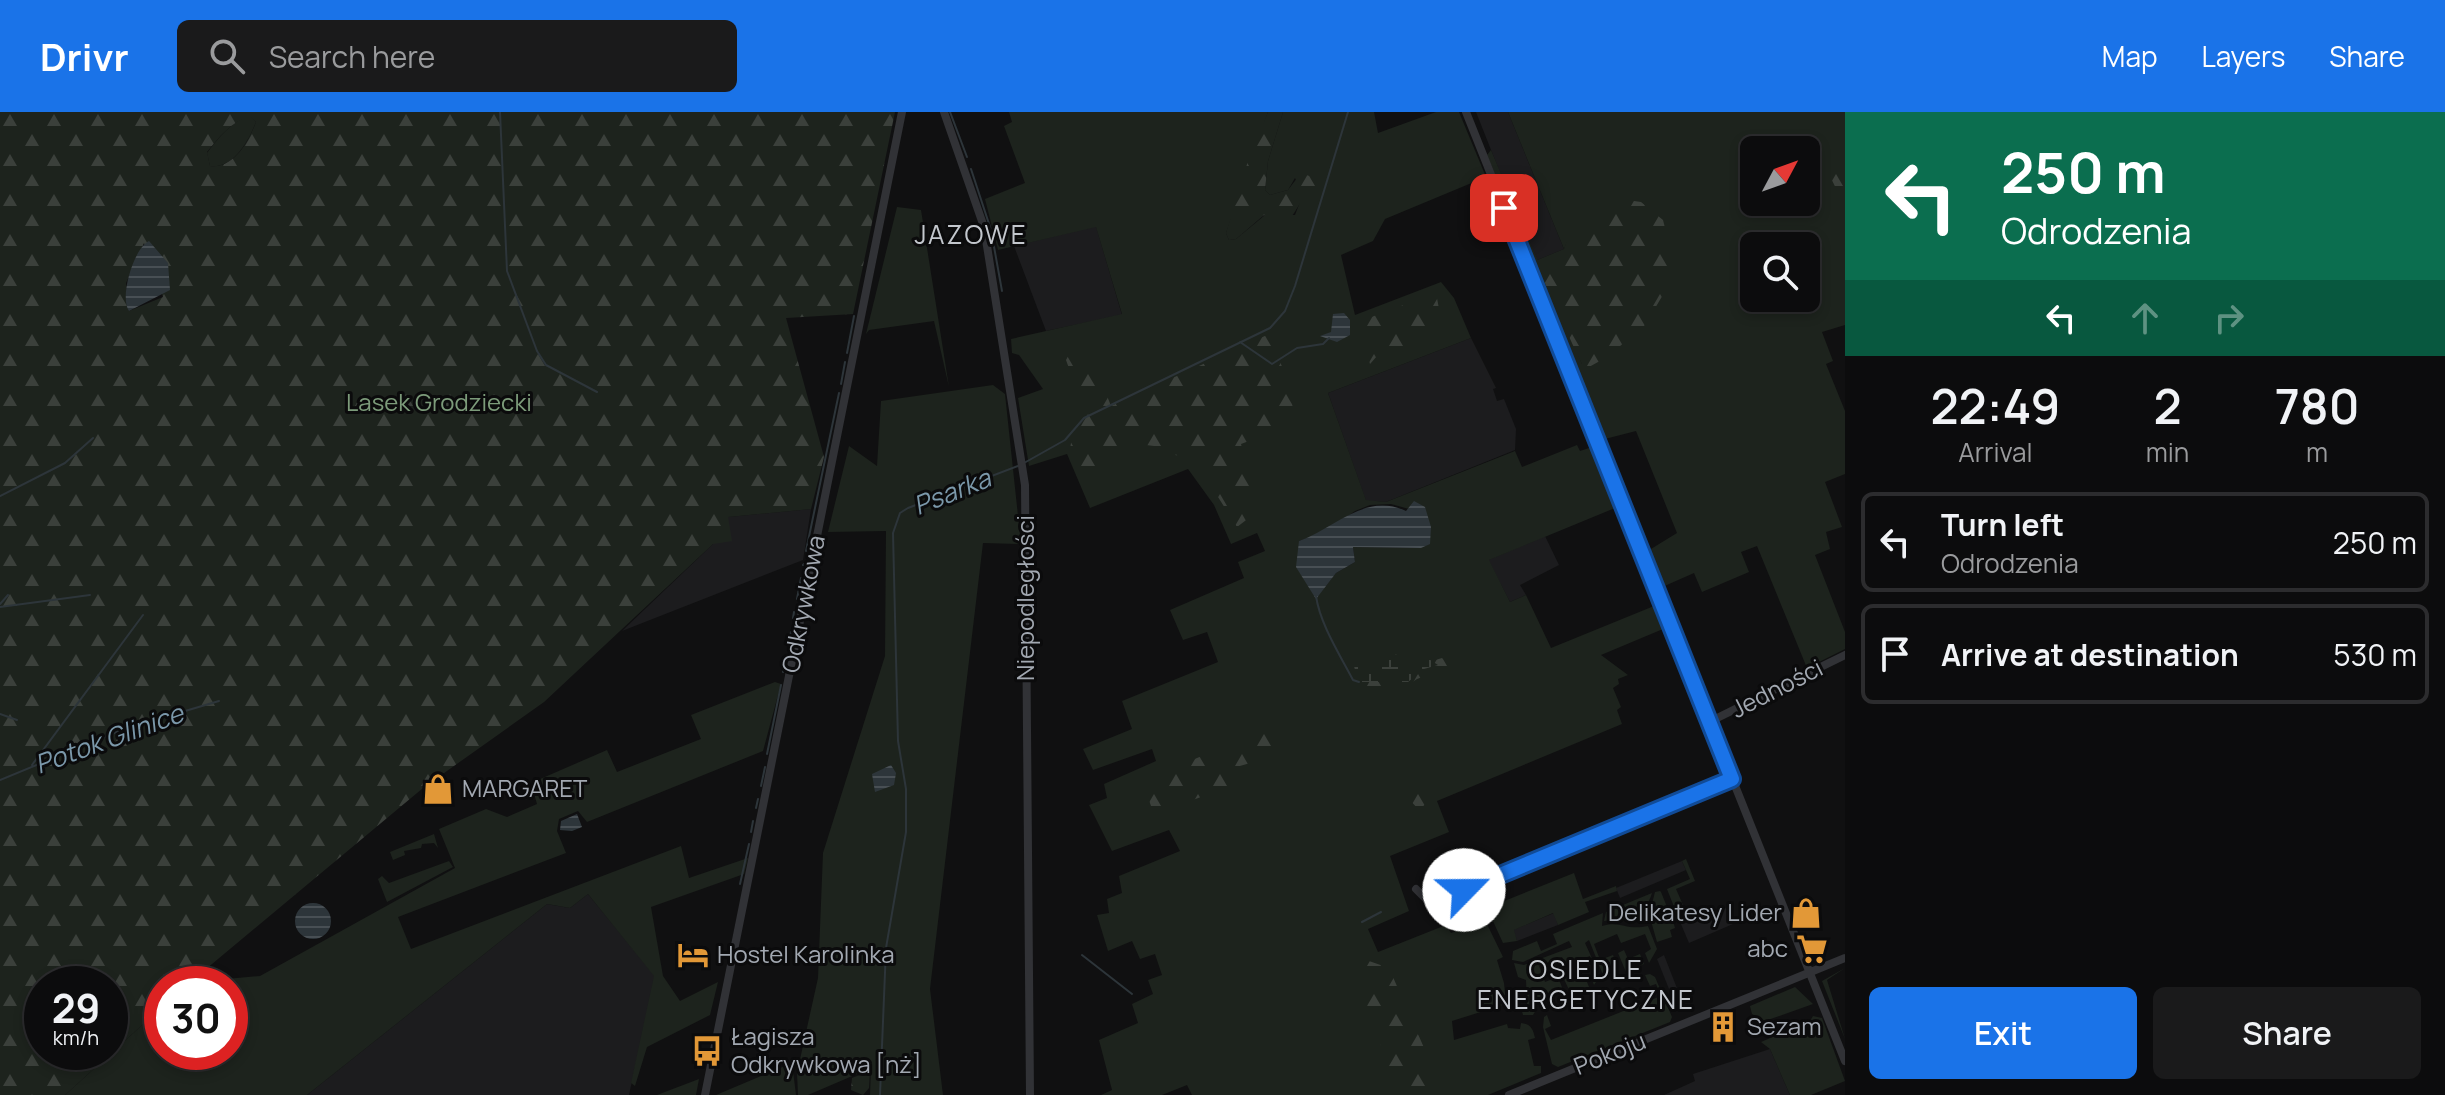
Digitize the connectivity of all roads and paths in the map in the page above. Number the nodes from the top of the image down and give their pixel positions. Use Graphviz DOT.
graph roads {
  1 [pos="902,112"];
  2 [pos="944,112"];
  3 [pos="1466,112"];
  4 [pos="1845,655"];
  5 [pos="1709,722"];
  6 [pos="1732,779"];
  7 [pos="1416,889"];
  8 [pos="1845,958"];
  9 [pos="1808,974"];
  10 [pos="1845,1061"];
  11 [pos="705,1095"];
  12 [pos="1030,1095"];
  13 [pos="1509,1095"];
  1 -- 11 [label="street, Odkrywkowa"];
  2 -- 12 [label="street, Niepodległości"];
  3 -- 5 [label="street"];
  4 -- 5 [label="street, Jedności"];
  5 -- 6 [label="street"];
  6 -- 7 [label="street"];
  6 -- 9 [label="street"];
  8 -- 9 [label="street, Pokoju"];
  9 -- 10 [label="street"];
  9 -- 13 [label="street, Pokoju"];
}
